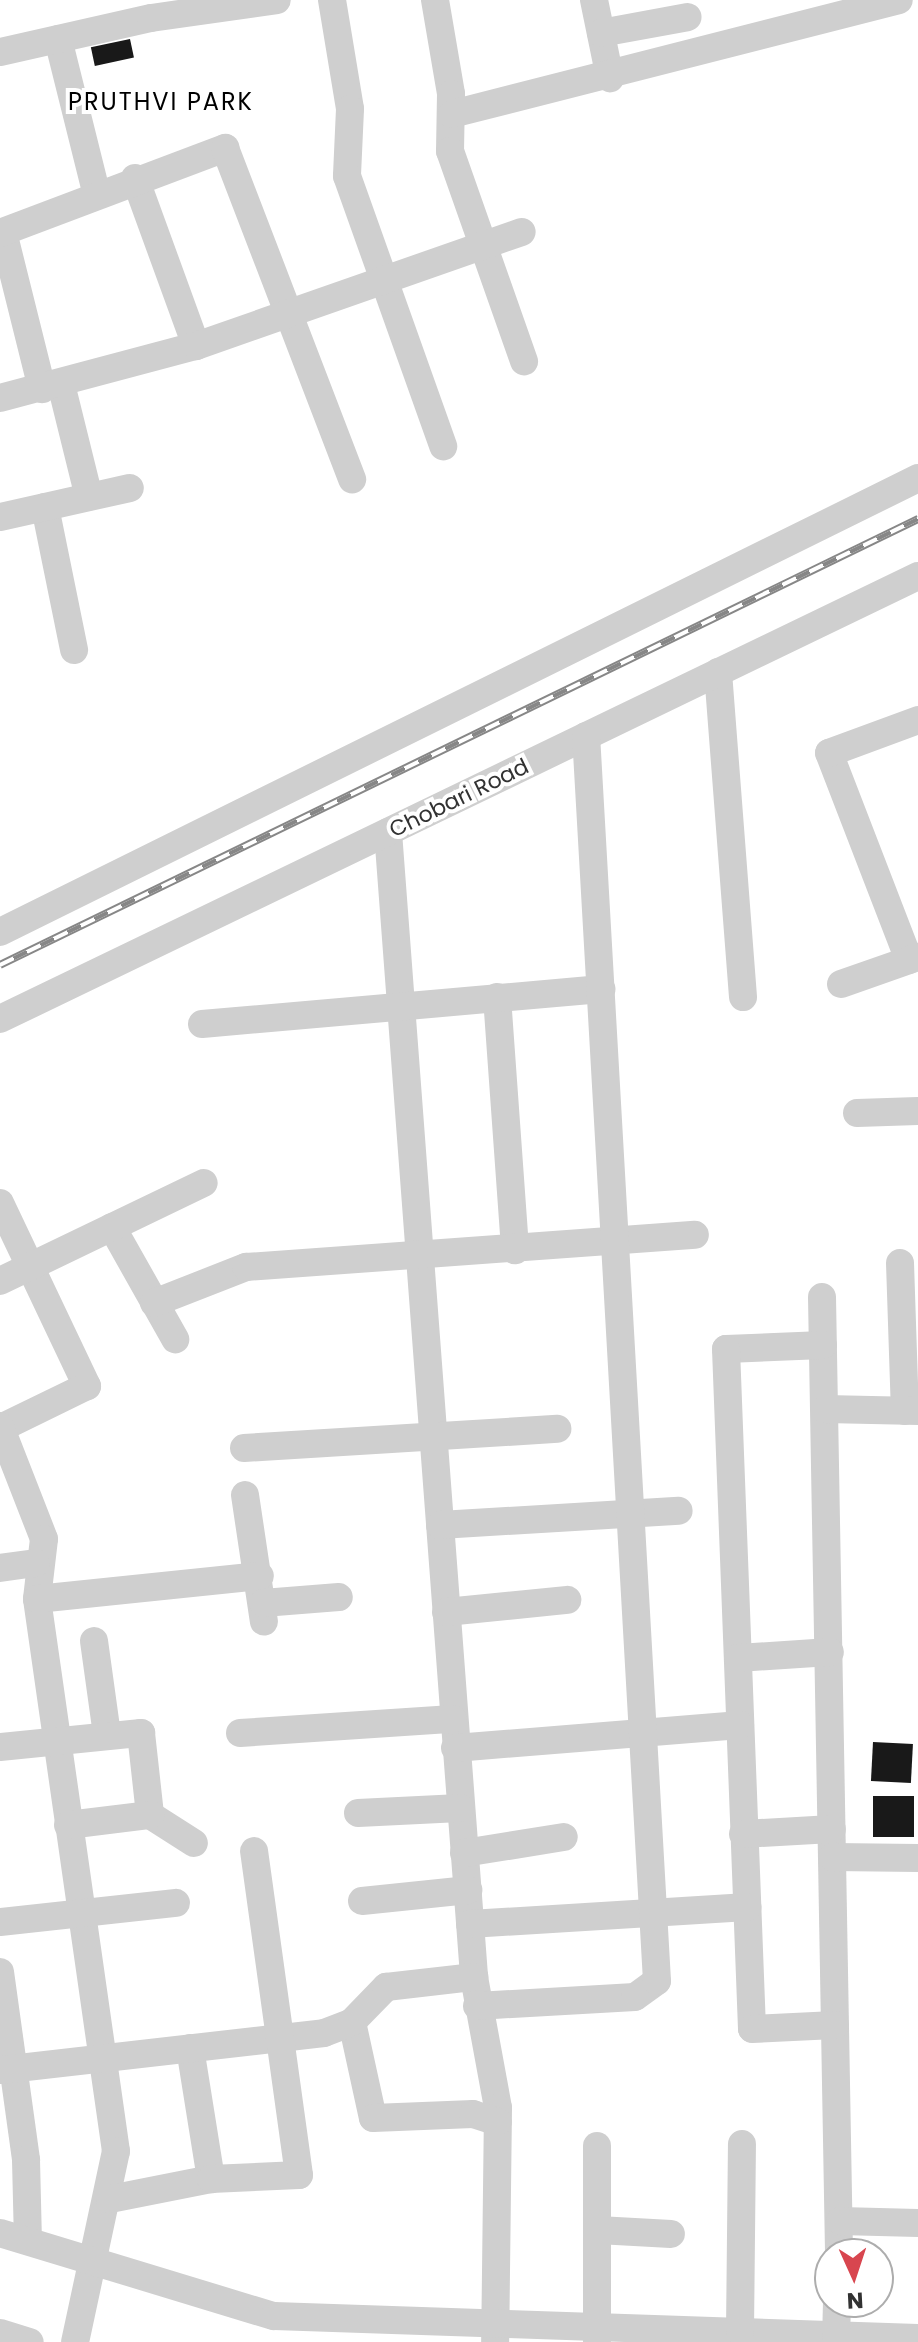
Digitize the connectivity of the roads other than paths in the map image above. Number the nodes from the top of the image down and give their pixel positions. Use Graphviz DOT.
graph roads {
  1 [pos="277,0"];
  2 [pos="332,0"];
  3 [pos="435,0"];
  4 [pos="594,0"];
  5 [pos="898,0"];
  6 [pos="149,9"];
  7 [pos="688,17"];
  8 [pos="601,33"];
  9 [pos="58,39"];
  10 [pos="0,52"];
  11 [pos="610,78"];
  12 [pos="452,114"];
  13 [pos="135,178"];
  14 [pos="96,191"];
  15 [pos="2,232"];
  16 [pos="522,232"];
  17 [pos="483,245"];
  18 [pos="388,278"];
  19 [pos="289,312"];
  20 [pos="196,346"];
  21 [pos="524,361"];
  22 [pos="52,387"];
  23 [pos="0,398"];
  24 [pos="443,446"];
  25 [pos="918,478"];
  26 [pos="352,479"];
  27 [pos="130,488"];
  28 [pos="89,497"];
  29 [pos="45,507"];
  30 [pos="0,517"];
  31 [pos="918,576"];
  32 [pos="74,650"];
  33 [pos="718,672"];
  34 [pos="916,727"];
  35 [pos="586,736"];
  36 [pos="388,832"];
  37 [pos="0,932"];
  38 [pos="914,959"];
  39 [pos="841,984"];
  40 [pos="601,989"];
  41 [pos="497,997"];
  42 [pos="743,997"];
  43 [pos="402,1005"];
  44 [pos="0,1019"];
  45 [pos="202,1024"];
  46 [pos="918,1111"];
  47 [pos="857,1113"];
  48 [pos="204,1183"];
  49 [pos="0,1203"];
  50 [pos="112,1227"];
  51 [pos="695,1235"];
  52 [pos="616,1244"];
  53 [pos="515,1250"];
  54 [pos="422,1256"];
  55 [pos="900,1263"];
  56 [pos="30,1266"];
  57 [pos="0,1281"];
  58 [pos="822,1297"];
  59 [pos="910,1301"];
  60 [pos="154,1303"];
  61 [pos="175,1339"];
  62 [pos="823,1345"];
  63 [pos="825,1409"];
  64 [pos="912,1411"];
  65 [pos="0,1427"];
  66 [pos="557,1429"];
  67 [pos="432,1437"];
  68 [pos="244,1448"];
  69 [pos="245,1495"];
  70 [pos="679,1511"];
  71 [pos="632,1513"];
  72 [pos="440,1525"];
  73 [pos="40,1551"];
  74 [pos="0,1568"];
  75 [pos="339,1597"];
  76 [pos="37,1599"];
  77 [pos="263,1600"];
  78 [pos="567,1600"];
  79 [pos="446,1612"];
  80 [pos="94,1641"];
  81 [pos="830,1652"];
  82 [pos="738,1658"];
  83 [pos="453,1719"];
  84 [pos="740,1725"];
  85 [pos="646,1730"];
  86 [pos="240,1733"];
  87 [pos="107,1735"];
  88 [pos="57,1741"];
  89 [pos="0,1747"];
  90 [pos="455,1748"];
  91 [pos="460,1808"];
  92 [pos="358,1813"];
  93 [pos="150,1815"];
  94 [pos="68,1825"];
  95 [pos="743,1834"];
  96 [pos="564,1837"];
  97 [pos="194,1843"];
  98 [pos="833,1843"];
  99 [pos="254,1851"];
  100 [pos="464,1853"];
  101 [pos="918,1858"];
  102 [pos="468,1890"];
  103 [pos="362,1901"];
  104 [pos="176,1903"];
  105 [pos="747,1907"];
  106 [pos="655,1908"];
  107 [pos="79,1911"];
  108 [pos="0,1922"];
  109 [pos="470,1924"];
  110 [pos="0,1972"];
  111 [pos="474,1977"];
  112 [pos="477,2006"];
  113 [pos="355,2019"];
  114 [pos="277,2037"];
  115 [pos="836,2039"];
  116 [pos="190,2048"];
  117 [pos="100,2060"];
  118 [pos="7,2069"];
  119 [pos="498,2115"];
  120 [pos="742,2144"];
  121 [pos="597,2146"];
  122 [pos="211,2179"];
  123 [pos="110,2199"];
  124 [pos="840,2221"];
  125 [pos="918,2223"];
  126 [pos="598,2230"];
  127 [pos="0,2233"];
  128 [pos="671,2234"];
  129 [pos="839,2238"];
  130 [pos="28,2241"];
  131 [pos="94,2261"];
  132 [pos="837,2318"];
  133 [pos="391,2331"];
  134 [pos="496,2332"];
  135 [pos="0,2333"];
  136 [pos="598,2334"];
  137 [pos="731,2335"];
  138 [pos="918,2338"];
  139 [pos="836,2339"];
  140 [pos="30,2342"];
  141 [pos="75,2342"];
  1 -- 6 [label="street"];
  2 -- 18 [label="street"];
  3 -- 12 [label="street"];
  4 -- 8 [label="street"];
  5 -- 11 [label="street"];
  6 -- 9 [label="street"];
  7 -- 8 [label="street"];
  8 -- 11 [label="street"];
  9 -- 10 [label="street"];
  9 -- 14 [label="street"];
  11 -- 12 [label="street"];
  12 -- 17 [label="street"];
  13 -- 14 [label="street"];
  13 -- 19 [label="street"];
  13 -- 20 [label="street"];
  14 -- 15 [label="street"];
  15 -- 22 [label="street"];
  16 -- 17 [label="street"];
  17 -- 18 [label="street"];
  17 -- 21 [label="street"];
  18 -- 19 [label="street"];
  18 -- 24 [label="street"];
  19 -- 20 [label="street"];
  19 -- 26 [label="street"];
  20 -- 22 [label="street"];
  22 -- 23 [label="street"];
  22 -- 28 [label="street"];
  25 -- 37 [label="street"];
  27 -- 28 [label="street"];
  28 -- 29 [label="street"];
  29 -- 30 [label="street"];
  29 -- 32 [label="street"];
  31 -- 33 [label="street, Chobari Road"];
  33 -- 35 [label="street, Chobari Road"];
  33 -- 42 [label="street"];
  34 -- 38 [label="street"];
  35 -- 36 [label="street, Chobari Road"];
  35 -- 40 [label="street"];
  36 -- 43 [label="street"];
  36 -- 44 [label="street, Chobari Road"];
  38 -- 39 [label="street"];
  40 -- 41 [label="street"];
  40 -- 52 [label="street"];
  41 -- 43 [label="street"];
  41 -- 53 [label="street"];
  43 -- 45 [label="street"];
  43 -- 54 [label="street"];
  46 -- 47 [label="street"];
  48 -- 50 [label="street"];
  49 -- 56 [label="street"];
  50 -- 56 [label="street"];
  50 -- 60 [label="street"];
  51 -- 52 [label="street"];
  52 -- 53 [label="street"];
  52 -- 71 [label="street"];
  53 -- 54 [label="street"];
  54 -- 60 [label="street"];
  54 -- 67 [label="street"];
  55 -- 59 [label="street"];
  56 -- 57 [label="street"];
  56 -- 65 [label="street"];
  58 -- 62 [label="street"];
  59 -- 64 [label="street"];
  60 -- 61 [label="street"];
  62 -- 63 [label="street"];
  62 -- 82 [label="street"];
  63 -- 64 [label="street"];
  63 -- 81 [label="street"];
  65 -- 73 [label="street"];
  66 -- 67 [label="street"];
  67 -- 68 [label="street"];
  67 -- 72 [label="street"];
  69 -- 77 [label="street"];
  70 -- 71 [label="street"];
  71 -- 72 [label="street"];
  71 -- 85 [label="street"];
  72 -- 79 [label="street"];
  73 -- 74 [label="street"];
  73 -- 76 [label="street"];
  75 -- 77 [label="street"];
  76 -- 77 [label="street"];
  76 -- 88 [label="street"];
  78 -- 79 [label="street"];
  79 -- 83 [label="street"];
  80 -- 87 [label="street"];
  81 -- 82 [label="street"];
  81 -- 98 [label="street"];
  82 -- 84 [label="street"];
  83 -- 86 [label="street"];
  83 -- 90 [label="street"];
  84 -- 85 [label="street"];
  84 -- 95 [label="street"];
  85 -- 90 [label="street"];
  85 -- 106 [label="street"];
  87 -- 88 [label="street"];
  87 -- 93 [label="street"];
  88 -- 89 [label="street"];
  88 -- 94 [label="street"];
  90 -- 91 [label="street"];
  91 -- 92 [label="street"];
  91 -- 100 [label="street"];
  93 -- 94 [label="street"];
  93 -- 97 [label="street"];
  94 -- 107 [label="street"];
  95 -- 98 [label="street"];
  95 -- 105 [label="street"];
  96 -- 100 [label="street"];
  98 -- 101 [label="street"];
  98 -- 115 [label="street"];
  99 -- 114 [label="street"];
  100 -- 102 [label="street"];
  102 -- 103 [label="street"];
  102 -- 109 [label="street"];
  104 -- 107 [label="street"];
  105 -- 106 [label="street"];
  105 -- 115 [label="street"];
  106 -- 109 [label="street"];
  106 -- 112 [label="street"];
  107 -- 108 [label="street"];
  107 -- 117 [label="street"];
  109 -- 111 [label="street"];
  110 -- 118 [label="street"];
  111 -- 112 [label="street"];
  111 -- 113 [label="street"];
  112 -- 119 [label="street"];
  113 -- 114 [label="street"];
  113 -- 119 [label="street"];
  114 -- 116 [label="street"];
  114 -- 122 [label="street"];
  115 -- 124 [label="street"];
  116 -- 117 [label="street"];
  116 -- 122 [label="street"];
  117 -- 118 [label="street"];
  117 -- 123 [label="street"];
  118 -- 130 [label="street"];
  119 -- 134 [label="street"];
  120 -- 137 [label="street"];
  121 -- 126 [label="street"];
  122 -- 123 [label="street"];
  123 -- 131 [label="street"];
  124 -- 125 [label="street"];
  124 -- 129 [label="street"];
  126 -- 128 [label="street"];
  126 -- 136 [label="street"];
  127 -- 130 [label="street"];
  130 -- 131 [label="street"];
  131 -- 133 [label="street"];
  131 -- 141 [label="street"];
  132 -- 139 [label="street"];
  133 -- 134 [label="street"];
  134 -- 136 [label="street"];
  135 -- 140 [label="street"];
  136 -- 137 [label="street"];
  137 -- 139 [label="street"];
  138 -- 139 [label="street"];
}
